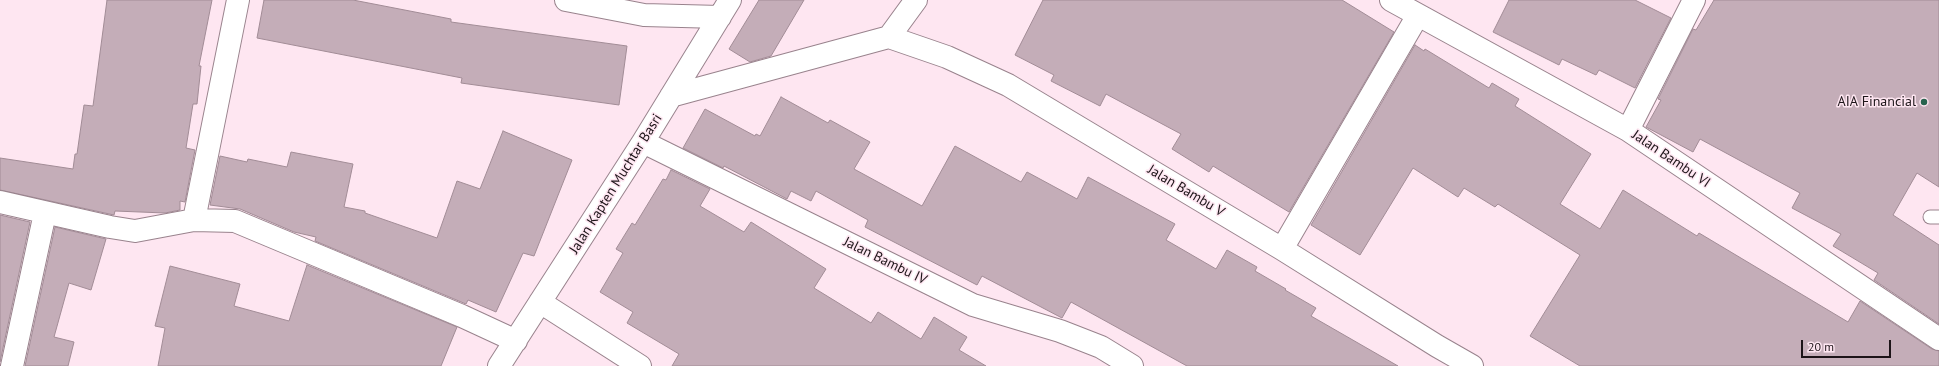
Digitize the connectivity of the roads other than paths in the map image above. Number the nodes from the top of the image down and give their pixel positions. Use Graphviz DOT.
graph roads {
  1 [pos="238,0"];
  2 [pos="566,0"];
  3 [pos="916,0"];
  4 [pos="1391,0"];
  5 [pos="1694,0"];
  6 [pos="725,8"];
  7 [pos="1418,15"];
  8 [pos="889,37"];
  9 [pos="671,96"];
  10 [pos="1628,130"];
  11 [pos="643,142"];
  12 [pos="0,202"];
  13 [pos="45,213"];
  14 [pos="194,220"];
  15 [pos="1282,249"];
  16 [pos="540,302"];
  17 [pos="1939,339"];
  18 [pos="516,341"];
  19 [pos="12,366"];
  20 [pos="500,366"];
  21 [pos="640,366"];
  22 [pos="1132,366"];
  23 [pos="1472,366"];
  1 -- 14 [label="street"];
  2 -- 6 [label="street"];
  3 -- 8 [label="street"];
  4 -- 7 [label="street, Jalan Bambu VI"];
  5 -- 10 [label="street"];
  6 -- 9 [label="street, Jalan Kapten Muchtar Basri"];
  7 -- 10 [label="street, Jalan Bambu VI"];
  7 -- 15 [label="street"];
  8 -- 9 [label="street"];
  8 -- 15 [label="street, Jalan Bambu V"];
  9 -- 11 [label="street, Jalan Kapten Muchtar Basri"];
  10 -- 17 [label="street, Jalan Bambu VI"];
  11 -- 16 [label="street, Jalan Kapten Muchtar Basri"];
  11 -- 22 [label="street, Jalan Bambu IV"];
  12 -- 13 [label="street"];
  13 -- 14 [label="street"];
  13 -- 19 [label="street"];
  14 -- 18 [label="street"];
  15 -- 23 [label="street, Jalan Bambu V"];
  16 -- 18 [label="street, Jalan Kapten Muchtar Basri"];
  16 -- 21 [label="street"];
  18 -- 20 [label="street, Jalan Kapten Muchtar Basri"];
}
